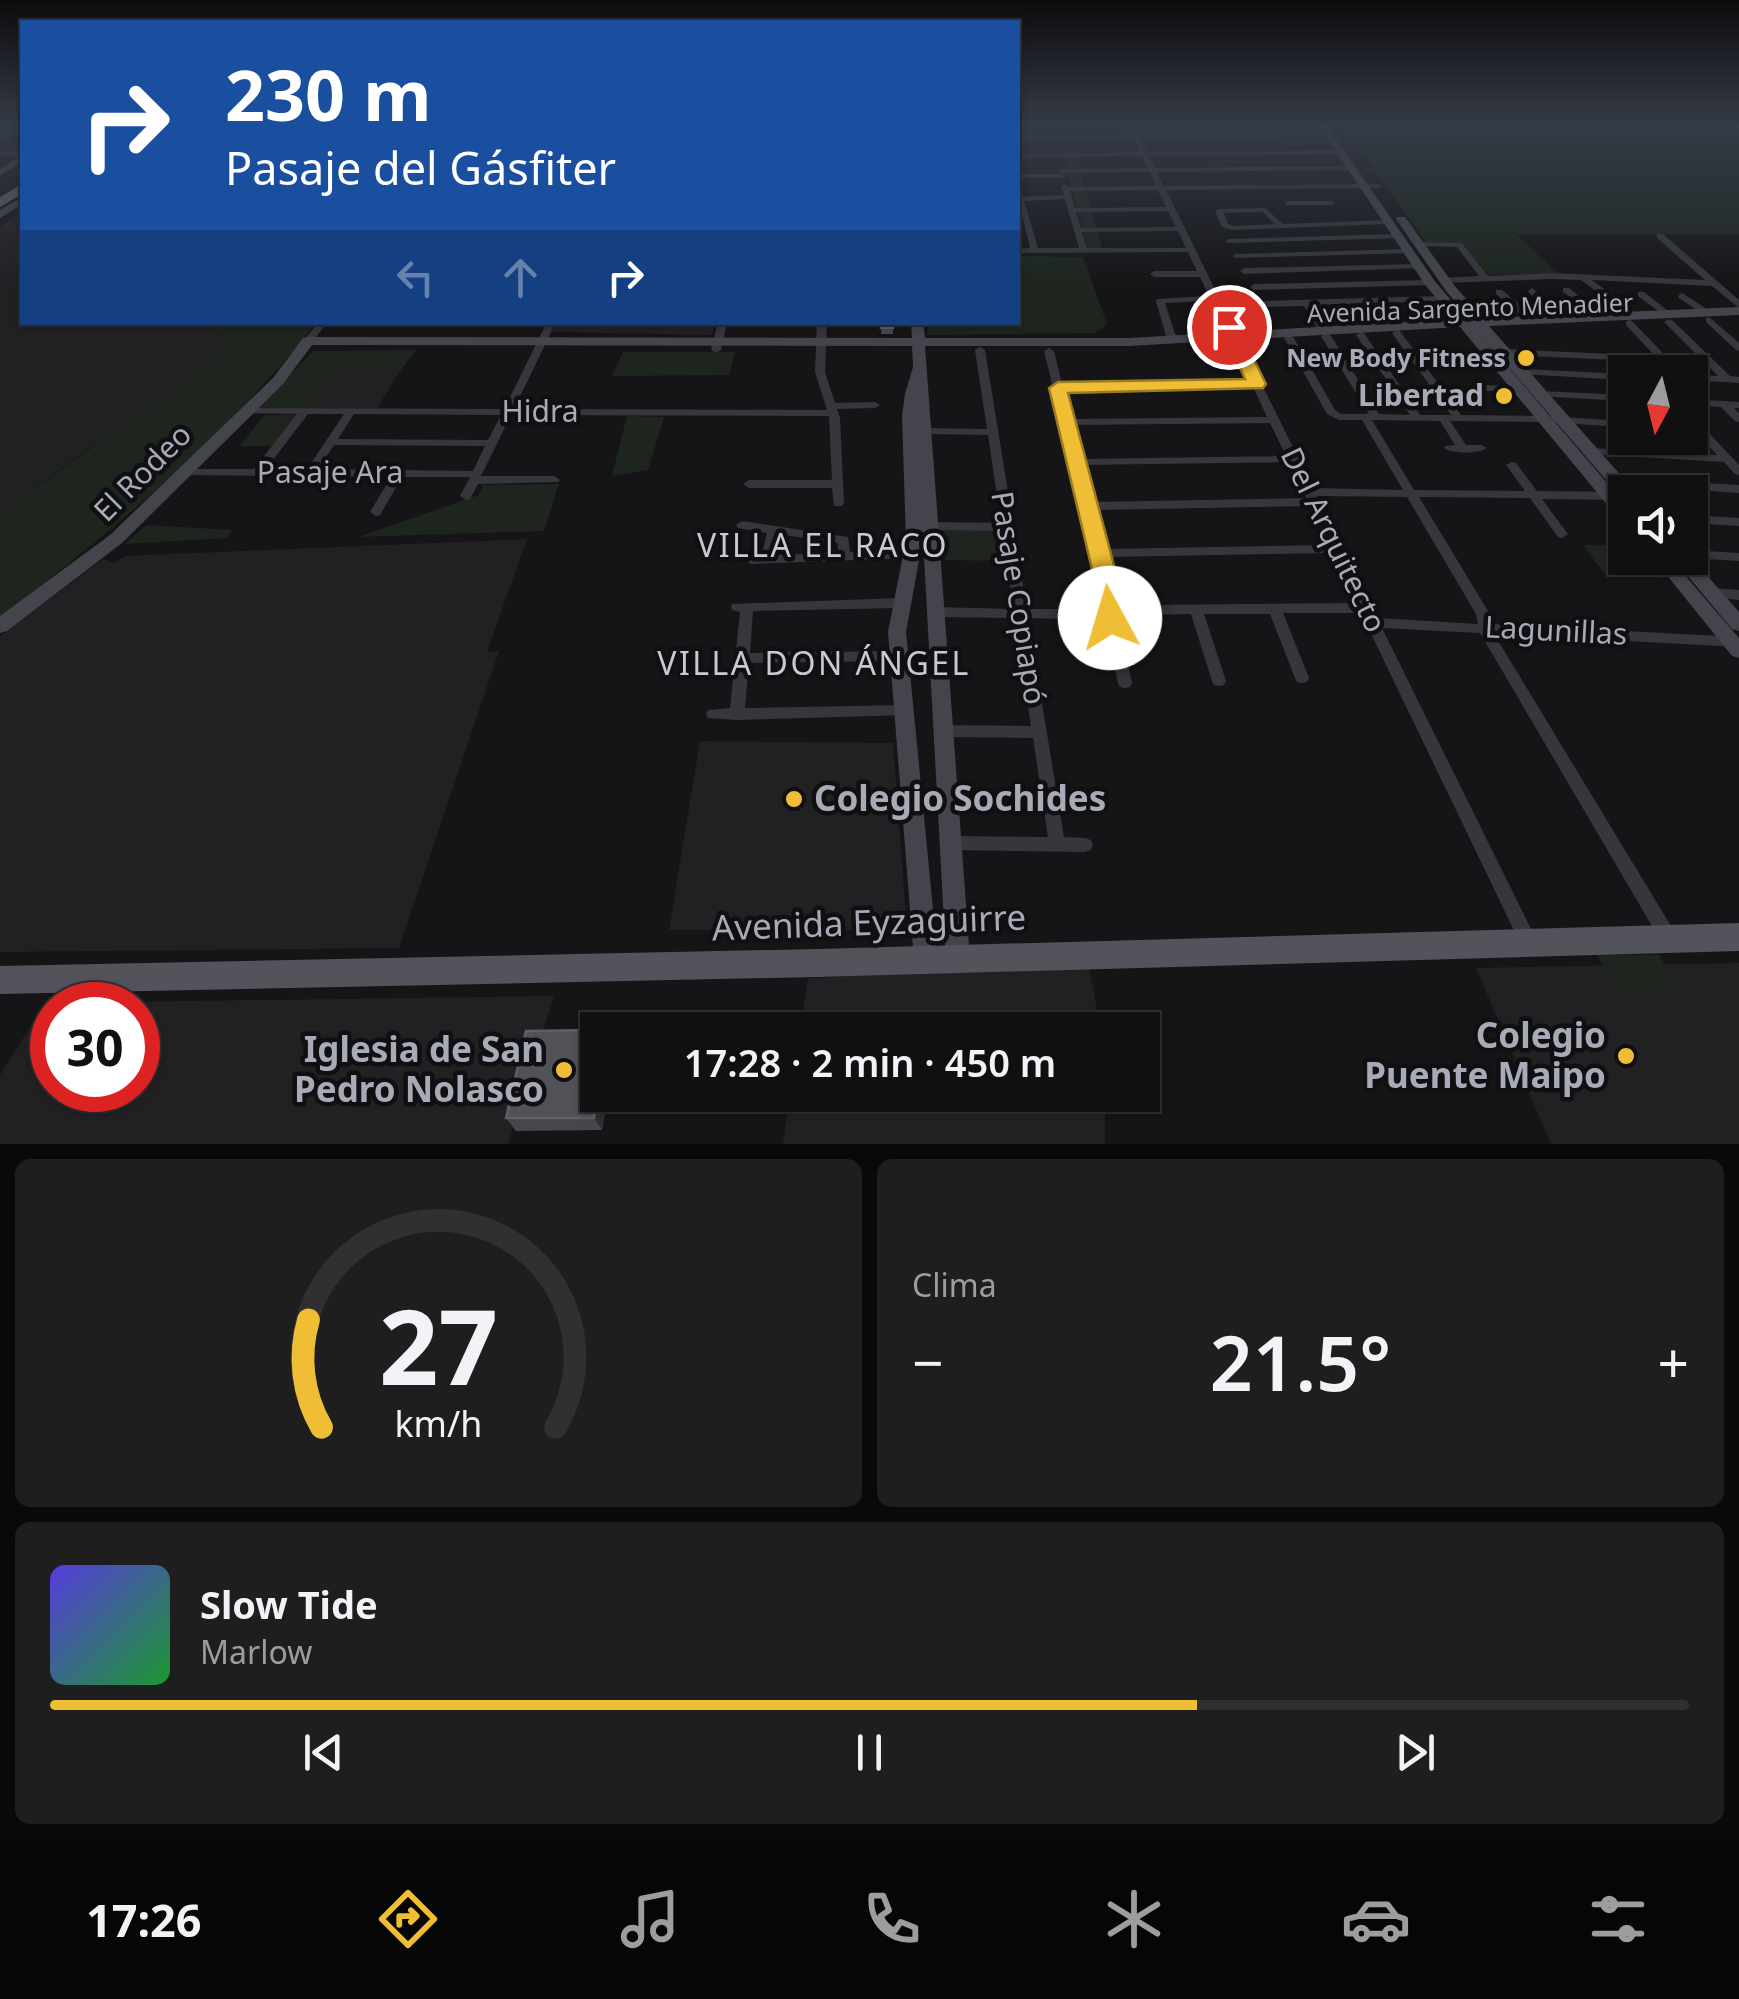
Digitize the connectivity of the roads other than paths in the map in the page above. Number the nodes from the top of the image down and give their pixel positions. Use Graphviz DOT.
graph roads {
  1 [pos="1063,179"];
  2 [pos="1157,179"];
  3 [pos="1365,179"];
  4 [pos="1367,179"];
  5 [pos="1372,186"];
  6 [pos="1298,187"];
  7 [pos="1162,188"];
  8 [pos="1066,193"];
  9 [pos="1020,199"];
  10 [pos="1020,202"];
  11 [pos="1289,203"];
  12 [pos="1309,203"];
  13 [pos="1332,203"];
  14 [pos="1172,209"];
  15 [pos="1070,210"];
  16 [pos="1388,222"];
  17 [pos="1280,226"];
  18 [pos="1261,227"];
  19 [pos="1181,229"];
  20 [pos="1077,230"];
  21 [pos="1398,236"];
  22 [pos="1660,236"];
  23 [pos="1228,241"];
  24 [pos="1269,242"];
  25 [pos="1414,248"];
  26 [pos="1192,250"];
  27 [pos="1020,251"];
  28 [pos="1035,251"];
  29 [pos="1084,251"];
  30 [pos="1236,256"];
  31 [pos="1278,256"];
  32 [pos="1418,266"];
  33 [pos="1244,271"];
  34 [pos="1287,271"];
  35 [pos="1154,274"];
  36 [pos="1203,274"];
  37 [pos="1583,277"];
  38 [pos="1485,278"];
  39 [pos="1444,280"];
  40 [pos="1430,282"];
  41 [pos="1713,282"];
  42 [pos="1254,287"];
  43 [pos="1297,287"];
  44 [pos="1566,290"];
  45 [pos="1532,291"];
  46 [pos="1499,292"];
  47 [pos="1640,294"];
  48 [pos="1682,296"];
  49 [pos="1215,298"];
  50 [pos="1443,299"];
  51 [pos="1263,304"];
  52 [pos="1307,304"];
  53 [pos="1739,312"];
  54 [pos="1708,316"];
  55 [pos="1600,317"];
  56 [pos="1669,318"];
  57 [pos="1566,319"];
  58 [pos="1532,320"];
  59 [pos="1632,320"];
  60 [pos="322,325"];
  61 [pos="550,325"];
  62 [pos="722,325"];
  63 [pos="822,325"];
  64 [pos="917,325"];
  65 [pos="1475,326"];
  66 [pos="1324,333"];
  67 [pos="1398,333"];
  68 [pos="1361,335"];
  69 [pos="1289,338"];
  70 [pos="1235,339"];
  71 [pos="1172,340"];
  72 [pos="306,345"];
  73 [pos="540,346"];
  74 [pos="717,346"];
  75 [pos="821,347"];
  76 [pos="1739,348"];
  77 [pos="980,350"];
  78 [pos="919,351"];
  79 [pos="1049,351"];
  80 [pos="1660,355"];
  81 [pos="1501,358"];
  82 [pos="1608,359"];
  83 [pos="1449,362"];
  84 [pos="1522,372"];
  85 [pos="1608,376"];
  86 [pos="1708,378"];
  87 [pos="1733,380"];
  88 [pos="1257,384"];
  89 [pos="1058,388"];
  90 [pos="1470,388"];
  91 [pos="1518,389"];
  92 [pos="1541,394"];
  93 [pos="1608,397"];
  94 [pos="1708,403"];
  95 [pos="1724,404"];
  96 [pos="1739,404"];
  97 [pos="875,405"];
  98 [pos="833,410"];
  99 [pos="246,411"];
  100 [pos="305,411"];
  101 [pos="352,412"];
  102 [pos="507,412"];
  103 [pos="1371,417"];
  104 [pos="1417,418"];
  105 [pos="1443,418"];
  106 [pos="1544,418"];
  107 [pos="1459,419"];
  108 [pos="1739,419"];
  109 [pos="1274,420"];
  110 [pos="1564,421"];
  111 [pos="1067,422"];
  112 [pos="1608,423"];
  113 [pos="923,431"];
  114 [pos="993,432"];
  115 [pos="1708,440"];
  116 [pos="331,442"];
  117 [pos="492,443"];
  118 [pos="1449,448"];
  119 [pos="1464,448"];
  120 [pos="1482,448"];
  121 [pos="1590,451"];
  122 [pos="1293,458"];
  123 [pos="1726,459"];
  124 [pos="1077,462"];
  125 [pos="1512,466"];
  126 [pos="183,472"];
  127 [pos="257,472"];
  128 [pos="1739,472"];
  129 [pos="310,473"];
  130 [pos="399,473"];
  131 [pos="1608,476"];
  132 [pos="475,477"];
  133 [pos="554,480"];
  134 [pos="1608,481"];
  135 [pos="749,484"];
  136 [pos="837,484"];
  137 [pos="1739,489"];
  138 [pos="1708,490"];
  139 [pos="1608,492"];
  140 [pos="1411,494"];
  141 [pos="1534,495"];
  142 [pos="466,496"];
  143 [pos="1312,497"];
  144 [pos="838,503"];
  145 [pos="1088,506"];
  146 [pos="376,512"];
  147 [pos="1708,520"];
  148 [pos="1739,522"];
  149 [pos="742,524"];
  150 [pos="930,526"];
  151 [pos="1007,527"];
  152 [pos="773,530"];
  153 [pos="1562,534"];
  154 [pos="1338,549"];
  155 [pos="912,554"];
  156 [pos="1100,554"];
  157 [pos="844,555"];
  158 [pos="1708,555"];
  159 [pos="1739,557"];
  160 [pos="768,559"];
  161 [pos="751,560"];
  162 [pos="1676,575"];
  163 [pos="1697,575"];
  164 [pos="1713,594"];
  165 [pos="1739,595"];
  166 [pos="1120,601"];
  167 [pos="900,602"];
  168 [pos="1276,608"];
  169 [pos="1366,608"];
  170 [pos="934,609"];
  171 [pos="1196,610"];
  172 [pos="1020,614"];
  173 [pos="1060,614"];
  174 [pos="1373,623"];
  175 [pos="0,626"];
  176 [pos="1485,626"];
  177 [pos="1737,639"];
  178 [pos="899,656"];
  179 [pos="742,658"];
  180 [pos="1302,678"];
  181 [pos="1219,681"];
  182 [pos="1125,683"];
  183 [pos="904,712"];
  184 [pos="713,714"];
  185 [pos="737,714"];
  186 [pos="941,730"];
  187 [pos="1039,732"];
  188 [pos="948,843"];
  189 [pos="1057,845"];
  190 [pos="1086,846"];
  191 [pos="1739,936"];
  192 [pos="1669,938"];
  193 [pos="1529,943"];
  194 [pos="958,959"];
  195 [pos="926,960"];
  196 [pos="0,980"];
  1 -- 8 [label="street"];
  2 -- 7 [label="street, Del Arquitecto"];
  3 -- 5 [label="street"];
  4 -- 5 [label="street"];
  5 -- 6 [label="street"];
  5 -- 16 [label="street"];
  5 -- 25 [label="street"];
  6 -- 7 [label="street"];
  6 -- 12 [label="street"];
  7 -- 8 [label="street"];
  7 -- 14 [label="street, Del Arquitecto"];
  8 -- 9 [label="street"];
  8 -- 15 [label="street"];
  10 -- 28 [label="street"];
  11 -- 12 [label="street"];
  12 -- 13 [label="street"];
  14 -- 15 [label="street"];
  14 -- 19 [label="street, Del Arquitecto"];
  15 -- 20 [label="street"];
  16 -- 17 [label="street"];
  16 -- 21 [label="street"];
  17 -- 18 [label="street"];
  17 -- 18 [label="street"];
  18 -- 24 [label="street"];
  19 -- 20 [label="street"];
  19 -- 26 [label="street, Del Arquitecto"];
  20 -- 29 [label="street"];
  21 -- 24 [label="street"];
  21 -- 25 [label="street"];
  22 -- 41 [label="street"];
  23 -- 24 [label="street"];
  24 -- 31 [label="street"];
  25 -- 31 [label="street"];
  25 -- 32 [label="street"];
  25 -- 38 [label="street"];
  25 -- 39 [label="street"];
  26 -- 29 [label="street"];
  26 -- 36 [label="street, Del Arquitecto"];
  27 -- 28 [label="street"];
  28 -- 29 [label="street"];
  30 -- 31 [label="street"];
  31 -- 34 [label="street"];
  32 -- 34 [label="street"];
  32 -- 40 [label="street"];
  33 -- 34 [label="street"];
  34 -- 43 [label="street"];
  35 -- 36 [label="street"];
  36 -- 49 [label="street, Del Arquitecto"];
  37 -- 38 [label="street"];
  37 -- 41 [label="street"];
  37 -- 59 [label="street"];
  38 -- 39 [label="street"];
  39 -- 65 [label="street"];
  40 -- 43 [label="street"];
  40 -- 50 [label="street"];
  41 -- 53 [label="street"];
  42 -- 43 [label="street"];
  43 -- 52 [label="street"];
  44 -- 55 [label="street"];
  45 -- 57 [label="street"];
  46 -- 58 [label="street"];
  47 -- 56 [label="street"];
  48 -- 54 [label="street"];
  49 -- 70 [label="street, Del Arquitecto"];
  49 -- 71 [label="street"];
  50 -- 52 [label="street"];
  50 -- 65 [label="street"];
  51 -- 52 [label="street"];
  52 -- 66 [label="street"];
  53 -- 54 [label="street, Avenida Sargento Menadier"];
  54 -- 56 [label="street, Avenida Sargento Menadier"];
  54 -- 76 [label="street"];
  55 -- 57 [label="street, Avenida Sargento Menadier"];
  55 -- 59 [label="street, Avenida Sargento Menadier"];
  56 -- 59 [label="street, Avenida Sargento Menadier"];
  56 -- 87 [label="street"];
  57 -- 58 [label="street, Avenida Sargento Menadier"];
  58 -- 65 [label="street, Avenida Sargento Menadier"];
  59 -- 65 [label="street, Avenida Sargento Menadier"];
  59 -- 80 [label="street"];
  60 -- 72 [label="street"];
  61 -- 73 [label="street"];
  62 -- 74 [label="street"];
  63 -- 75 [label="street"];
  64 -- 78 [label="street"];
  65 -- 66 [label="street, Avenida Sargento Menadier"];
  65 -- 67 [label="street, Avenida Sargento Menadier"];
  65 -- 81 [label="street"];
  66 -- 68 [label="street, Avenida Sargento Menadier"];
  66 -- 69 [label="street, Avenida Sargento Menadier"];
  66 -- 70 [label="street, Avenida Sargento Menadier"];
  66 -- 103 [label="street"];
  67 -- 68 [label="street, Avenida Sargento Menadier"];
  67 -- 107 [label="street"];
  68 -- 104 [label="street"];
  69 -- 70 [label="street, Avenida Sargento Menadier"];
  69 -- 103 [label="street"];
  70 -- 71 [label="street, Avenida Sargento Menadier"];
  70 -- 79 [label="street, Avenida Sargento Menadier"];
  70 -- 88 [label="street, Del Arquitecto"];
  71 -- 78 [label="street, Avenida Sargento Menadier"];
  72 -- 73 [label="street, Avenida Sargento Menadier"];
  72 -- 99 [label="street, El Rodeo"];
  73 -- 74 [label="street, Avenida Sargento Menadier"];
  73 -- 102 [label="street"];
  74 -- 75 [label="street, Avenida Sargento Menadier"];
  75 -- 78 [label="street, Avenida Sargento Menadier"];
  75 -- 98 [label="street"];
  77 -- 78 [label="street, Avenida Sargento Menadier"];
  77 -- 79 [label="street, Avenida Sargento Menadier"];
  77 -- 114 [label="street, Pasaje Copiapó"];
  78 -- 113 [label="street"];
  78 -- 155 [label="street"];
  79 -- 89 [label="street"];
  81 -- 82 [label="street"];
  81 -- 83 [label="street"];
  81 -- 84 [label="street"];
  81 -- 91 [label="street"];
  84 -- 85 [label="street"];
  84 -- 92 [label="street"];
  86 -- 87 [label="street"];
  88 -- 89 [label="street"];
  88 -- 109 [label="street, Del Arquitecto"];
  89 -- 111 [label="street"];
  90 -- 91 [label="street"];
  91 -- 106 [label="street"];
  92 -- 93 [label="street"];
  92 -- 110 [label="street"];
  94 -- 95 [label="street"];
  95 -- 96 [label="street"];
  95 -- 108 [label="street"];
  97 -- 98 [label="street, Hidra"];
  98 -- 102 [label="street, Hidra"];
  98 -- 136 [label="street"];
  99 -- 100 [label="street, Hidra"];
  99 -- 126 [label="street, El Rodeo"];
  100 -- 101 [label="street, Hidra"];
  100 -- 127 [label="street"];
  101 -- 102 [label="street, Hidra"];
  101 -- 116 [label="street"];
  102 -- 117 [label="street"];
  103 -- 104 [label="street"];
  103 -- 140 [label="street"];
  104 -- 105 [label="street"];
  105 -- 107 [label="street"];
  105 -- 119 [label="street"];
  106 -- 107 [label="street"];
  106 -- 110 [label="street"];
  106 -- 134 [label="street"];
  109 -- 111 [label="street"];
  109 -- 122 [label="street, Del Arquitecto"];
  110 -- 112 [label="street"];
  110 -- 121 [label="street"];
  111 -- 124 [label="street"];
  113 -- 114 [label="street"];
  113 -- 150 [label="street"];
  114 -- 151 [label="street, Pasaje Copiapó"];
  115 -- 123 [label="street"];
  116 -- 117 [label="street"];
  116 -- 129 [label="street"];
  117 -- 132 [label="street"];
  118 -- 119 [label="street"];
  119 -- 120 [label="street"];
  121 -- 123 [label="street"];
  121 -- 131 [label="street"];
  122 -- 124 [label="street"];
  122 -- 143 [label="street, Del Arquitecto"];
  123 -- 128 [label="street"];
  124 -- 145 [label="street"];
  125 -- 141 [label="street"];
  126 -- 127 [label="street, Pasaje Ara"];
  126 -- 175 [label="street, El Rodeo"];
  127 -- 129 [label="street, Pasaje Ara"];
  129 -- 130 [label="street, Pasaje Ara"];
  130 -- 132 [label="street, Pasaje Ara"];
  130 -- 146 [label="street"];
  132 -- 133 [label="street, Pasaje Ara"];
  132 -- 142 [label="street"];
  135 -- 136 [label="street"];
  136 -- 144 [label="street"];
  137 -- 138 [label="street"];
  139 -- 141 [label="street"];
  140 -- 141 [label="street"];
  140 -- 143 [label="street"];
  140 -- 176 [label="street"];
  141 -- 153 [label="street"];
  143 -- 145 [label="street"];
  143 -- 154 [label="street, Del Arquitecto"];
  145 -- 156 [label="street"];
  147 -- 148 [label="street"];
  149 -- 152 [label="street"];
  150 -- 151 [label="street"];
  150 -- 170 [label="street"];
  151 -- 172 [label="street, Pasaje Copiapó"];
  152 -- 157 [label="street"];
  152 -- 160 [label="street"];
  154 -- 156 [label="street"];
  154 -- 169 [label="street, Del Arquitecto"];
  155 -- 157 [label="street"];
  155 -- 167 [label="street"];
  156 -- 166 [label="street"];
  157 -- 160 [label="street"];
  158 -- 159 [label="street"];
  160 -- 161 [label="street"];
  162 -- 177 [label="street"];
  163 -- 164 [label="street"];
  164 -- 165 [label="street"];
  164 -- 177 [label="street"];
  166 -- 171 [label="street"];
  166 -- 182 [label="street"];
  167 -- 170 [label="street"];
  167 -- 178 [label="street"];
  167 -- 179 [label="street"];
  168 -- 169 [label="street"];
  168 -- 171 [label="street"];
  168 -- 180 [label="street"];
  169 -- 174 [label="street, Del Arquitecto"];
  170 -- 172 [label="street"];
  170 -- 186 [label="street"];
  171 -- 181 [label="street"];
  172 -- 173 [label="street"];
  172 -- 187 [label="street, Pasaje Copiapó"];
  174 -- 176 [label="street, Lagunillas"];
  174 -- 193 [label="street, Del Arquitecto"];
  176 -- 177 [label="street, Lagunillas"];
  176 -- 192 [label="street"];
  178 -- 179 [label="street"];
  178 -- 183 [label="street"];
  179 -- 185 [label="street"];
  183 -- 185 [label="street"];
  183 -- 195 [label="street"];
  184 -- 185 [label="street"];
  186 -- 187 [label="street"];
  186 -- 188 [label="street"];
  187 -- 189 [label="street, Pasaje Copiapó"];
  188 -- 189 [label="street"];
  188 -- 194 [label="street"];
  189 -- 190 [label="street"];
  191 -- 192 [label="main road, Avenida Eyzaguirre"];
  192 -- 193 [label="main road, Avenida Eyzaguirre"];
  193 -- 194 [label="main road, Avenida Eyzaguirre"];
  194 -- 195 [label="main road, Avenida Eyzaguirre"];
  195 -- 196 [label="main road, Avenida Eyzaguirre"];
}
